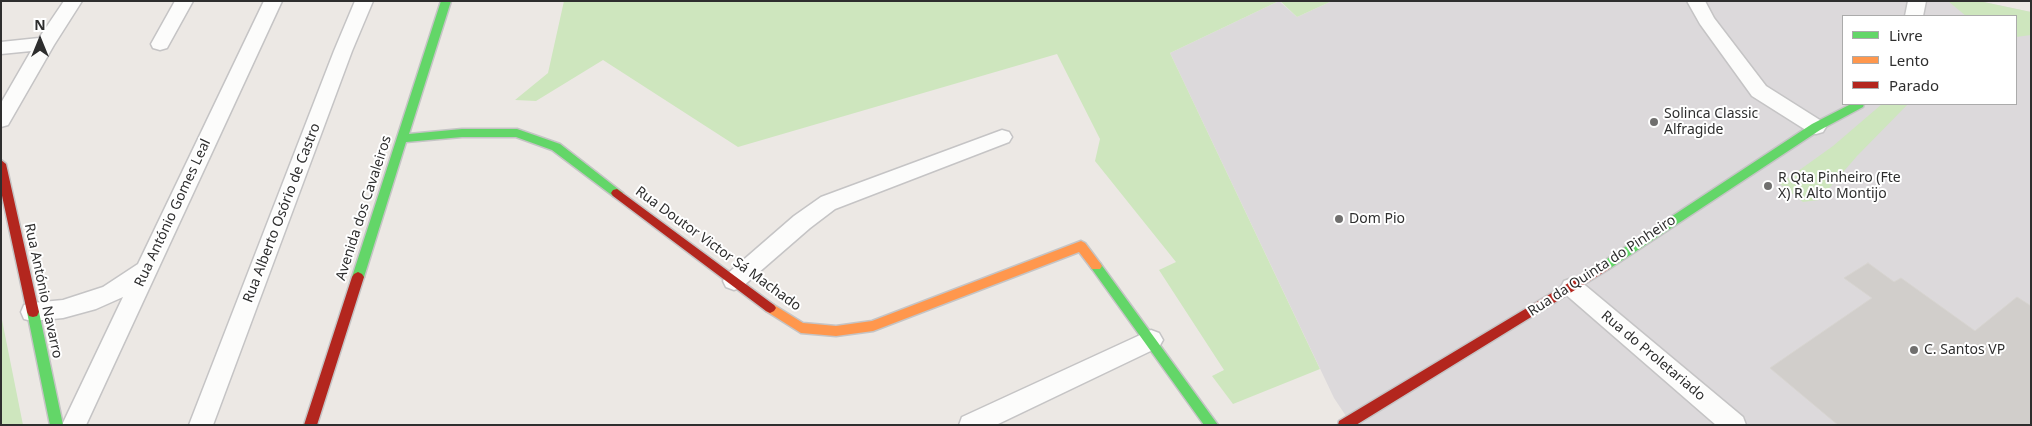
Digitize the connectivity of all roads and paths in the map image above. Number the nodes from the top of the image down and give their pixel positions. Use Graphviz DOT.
graph roads {
  1 [pos="73,1"];
  2 [pos="184,1"];
  3 [pos="273,1"];
  4 [pos="364,1"];
  5 [pos="446,1"];
  6 [pos="1696,1"];
  7 [pos="1917,1"];
  8 [pos="1914,15"];
  9 [pos="45,44"];
  10 [pos="160,44"];
  11 [pos="1,48"];
  12 [pos="1857,105"];
  13 [pos="1,120"];
  14 [pos="1816,127"];
  15 [pos="1002,137"];
  16 [pos="402,138"];
  17 [pos="1,164"];
  18 [pos="146,271"];
  19 [pos="734,281"];
  20 [pos="1572,287"];
  21 [pos="32,312"];
  22 [pos="1151,340"];
  23 [pos="57,425"];
  24 [pos="74,425"];
  25 [pos="201,425"];
  26 [pos="310,425"];
  27 [pos="971,425"];
  28 [pos="1212,425"];
  29 [pos="1344,425"];
  30 [pos="1734,425"];
  1 -- 9 [label="street"];
  2 -- 10 [label="street"];
  3 -- 18 [label="street, Rua António Gomes Leal"];
  4 -- 25 [label="street, Rua Alberto Osório de Castro"];
  5 -- 16 [label="street, Avenida dos Cavaleiros"];
  6 -- 14 [label="street"];
  7 -- 8 [label="street"];
  9 -- 11 [label="street"];
  9 -- 13 [label="street"];
  12 -- 14 [label="street, Rua da Quinta do Pinheiro"];
  14 -- 20 [label="street, Rua da Quinta do Pinheiro"];
  15 -- 19 [label="street"];
  16 -- 19 [label="street, Rua Doutor Victor Sá Machado"];
  16 -- 26 [label="street, Avenida dos Cavaleiros"];
  17 -- 21 [label="street, Rua António Navarro"];
  18 -- 21 [label="street"];
  18 -- 24 [label="street, Rua António Gomes Leal"];
  19 -- 22 [label="street, Rua Doutor Victor Sá Machado"];
  20 -- 29 [label="street, Rua da Quinta do Pinheiro"];
  20 -- 30 [label="street, Rua do Proletariado"];
  21 -- 23 [label="street, Rua António Navarro"];
  22 -- 27 [label="street"];
  22 -- 28 [label="street"];
}
